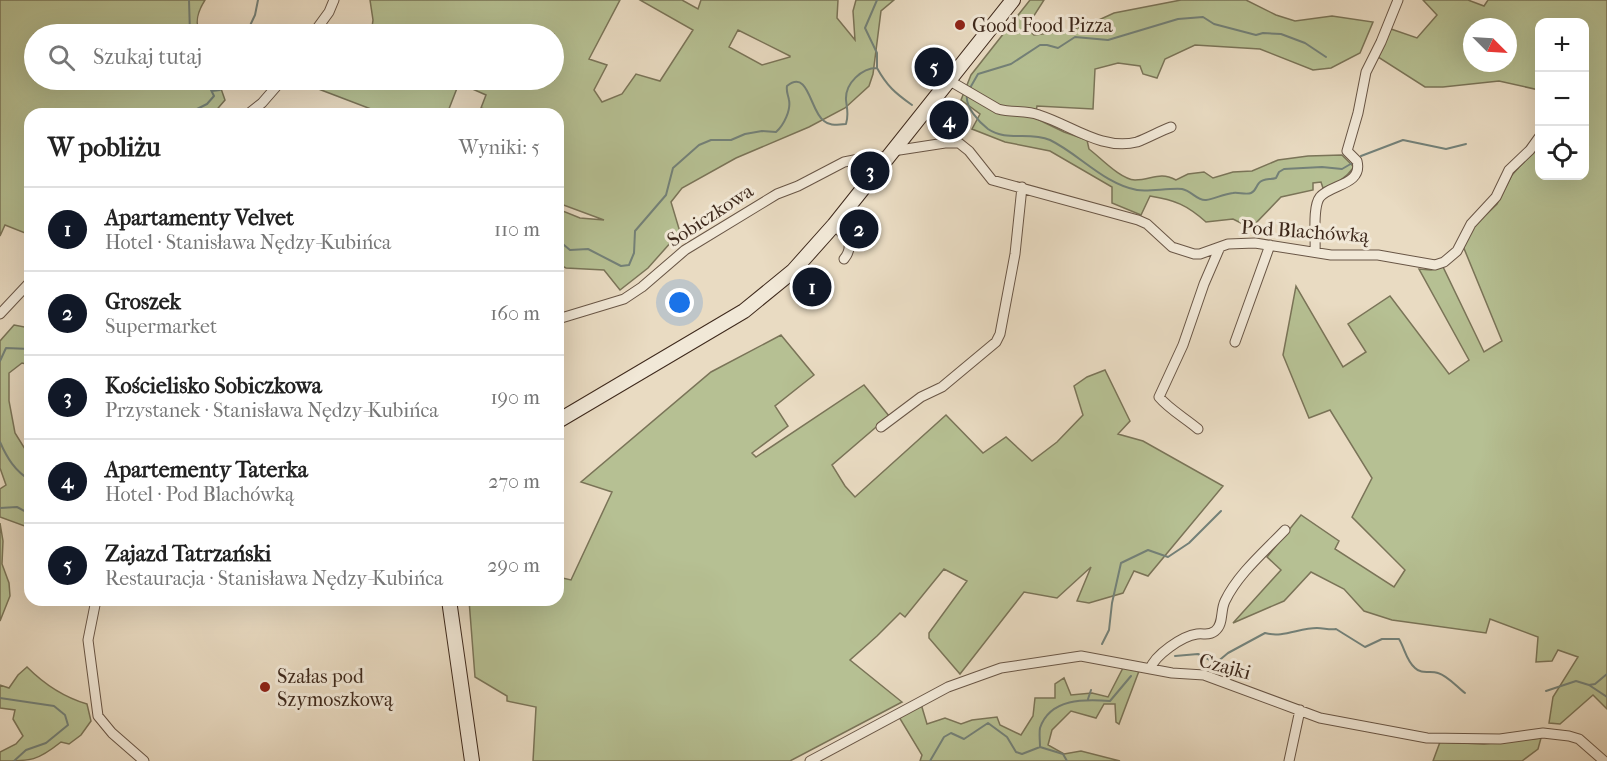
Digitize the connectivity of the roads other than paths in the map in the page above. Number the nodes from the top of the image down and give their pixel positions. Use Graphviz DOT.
graph roads {
  1 [pos="334,0"];
  2 [pos="1013,0"];
  3 [pos="1398,0"];
  4 [pos="320,24"];
  5 [pos="950,81"];
  6 [pos="273,90"];
  7 [pos="256,108"];
  8 [pos="1171,127"];
  9 [pos="1535,142"];
  10 [pos="891,154"];
  11 [pos="1022,187"];
  12 [pos="834,225"];
  13 [pos="1270,244"];
  14 [pos="1220,247"];
  15 [pos="1315,252"];
  16 [pos="844,259"];
  17 [pos="24,288"];
  18 [pos="0,314"];
  19 [pos="564,318"];
  20 [pos="1235,342"];
  21 [pos="564,417"];
  22 [pos="881,427"];
  23 [pos="1198,429"];
  24 [pos="1285,530"];
  25 [pos="95,606"];
  26 [pos="450,606"];
  27 [pos="1150,669"];
  28 [pos="1300,710"];
  29 [pos="144,761"];
  30 [pos="472,761"];
  31 [pos="810,761"];
  32 [pos="1288,761"];
  33 [pos="1604,761"];
  1 -- 4 [label="street"];
  2 -- 5 [label="street"];
  3 -- 15 [label="street"];
  5 -- 8 [label="street"];
  5 -- 10 [label="street"];
  6 -- 7 [label="street"];
  9 -- 15 [label="street, Pod Blachówką"];
  10 -- 11 [label="street, Pod Blachówką"];
  10 -- 12 [label="street"];
  10 -- 19 [label="street, Sobiczkowa"];
  11 -- 14 [label="street, Pod Blachówką"];
  11 -- 22 [label="street"];
  12 -- 16 [label="street"];
  12 -- 21 [label="street"];
  13 -- 14 [label="street, Pod Blachówką"];
  13 -- 15 [label="street, Pod Blachówką"];
  13 -- 20 [label="street"];
  14 -- 23 [label="street"];
  17 -- 18 [label="street"];
  24 -- 27 [label="street"];
  25 -- 29 [label="street"];
  26 -- 30 [label="street"];
  27 -- 28 [label="street, Czajki"];
  27 -- 31 [label="street, Czajki"];
  28 -- 32 [label="street"];
  28 -- 33 [label="street, Czajki"];
}
